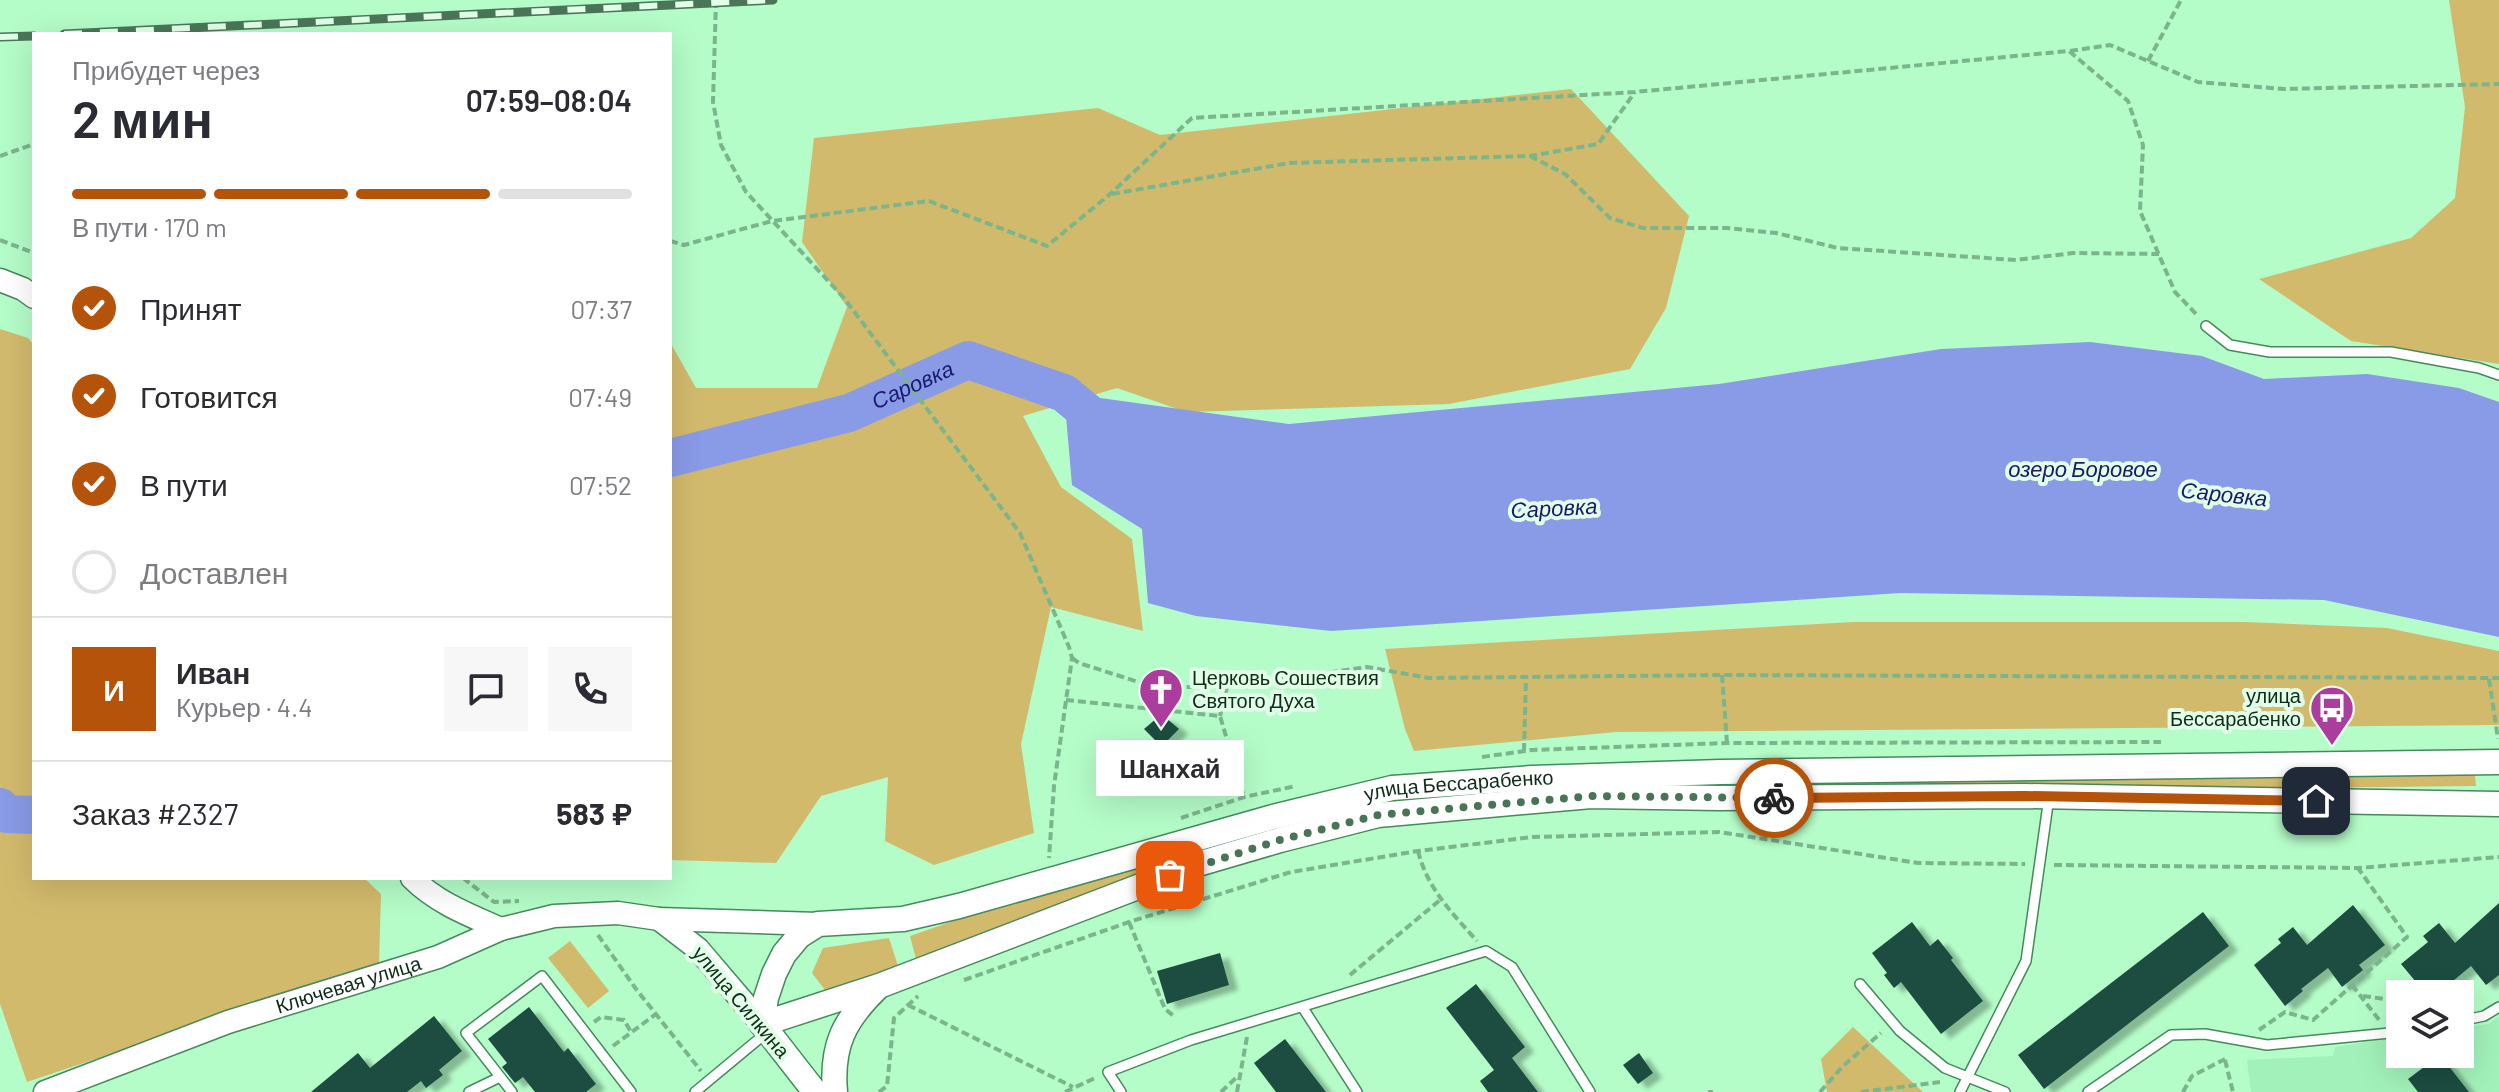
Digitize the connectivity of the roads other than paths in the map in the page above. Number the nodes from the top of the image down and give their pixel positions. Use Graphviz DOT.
graph roads {
  1 [pos="0,280"];
  2 [pos="32,296"];
  3 [pos="2206,326"];
  4 [pos="2499,375"];
  5 [pos="2499,762"];
  6 [pos="1721,772"];
  7 [pos="2049,796"];
  8 [pos="1719,798"];
  9 [pos="2499,804"];
  10 [pos="414,880"];
  11 [pos="659,919"];
  12 [pos="818,924"];
  13 [pos="501,929"];
  14 [pos="1860,984"];
  15 [pos="879,986"];
  16 [pos="2499,1007"];
  17 [pos="1303,1008"];
  18 [pos="2474,1018"];
  19 [pos="765,1028"];
  20 [pos="2386,1033"];
  21 [pos="500,1077"];
  22 [pos="1966,1077"];
  23 [pos="45,1092"];
  24 [pos="469,1092"];
  25 [pos="512,1092"];
  26 [pos="631,1092"];
  27 [pos="695,1092"];
  28 [pos="815,1092"];
  29 [pos="835,1092"];
  30 [pos="1121,1092"];
  31 [pos="1357,1092"];
  32 [pos="1590,1092"];
  33 [pos="1960,1092"];
  34 [pos="2005,1092"];
  35 [pos="2088,1092"];
  1 -- 2 [label="street"];
  3 -- 4 [label="lane"];
  5 -- 6 [label="main road, улица Бессарабенко"];
  6 -- 8 [label="street"];
  6 -- 12 [label="main road, улица Бессарабенко"];
  7 -- 8 [label="main road, улица Бессарабенко"];
  7 -- 9 [label="main road, улица Бессарабенко"];
  7 -- 22 [label="lane"];
  8 -- 15 [label="main road, улица Бессарабенко"];
  10 -- 13 [label="street"];
  11 -- 12 [label="street, улица Бессарабенко"];
  11 -- 13 [label="street, Ключевая улица"];
  11 -- 19 [label="street, улица Силкина"];
  12 -- 19 [label="main road"];
  13 -- 23 [label="street, Ключевая улица"];
  14 -- 22 [label="lane"];
  15 -- 19 [label="main road, улица Бессарабенко"];
  15 -- 29 [label="main road, улица Бессарабенко"];
  16 -- 18 [label="lane"];
  17 -- 30 [label="lane"];
  17 -- 31 [label="lane"];
  17 -- 32 [label="lane"];
  19 -- 27 [label="lane"];
  19 -- 28 [label="main road, улица Силкина"];
  20 -- 35 [label="lane"];
  21 -- 24 [label="lane"];
  21 -- 25 [label="lane"];
  21 -- 26 [label="lane"];
  22 -- 33 [label="lane"];
  22 -- 34 [label="lane"];
}
